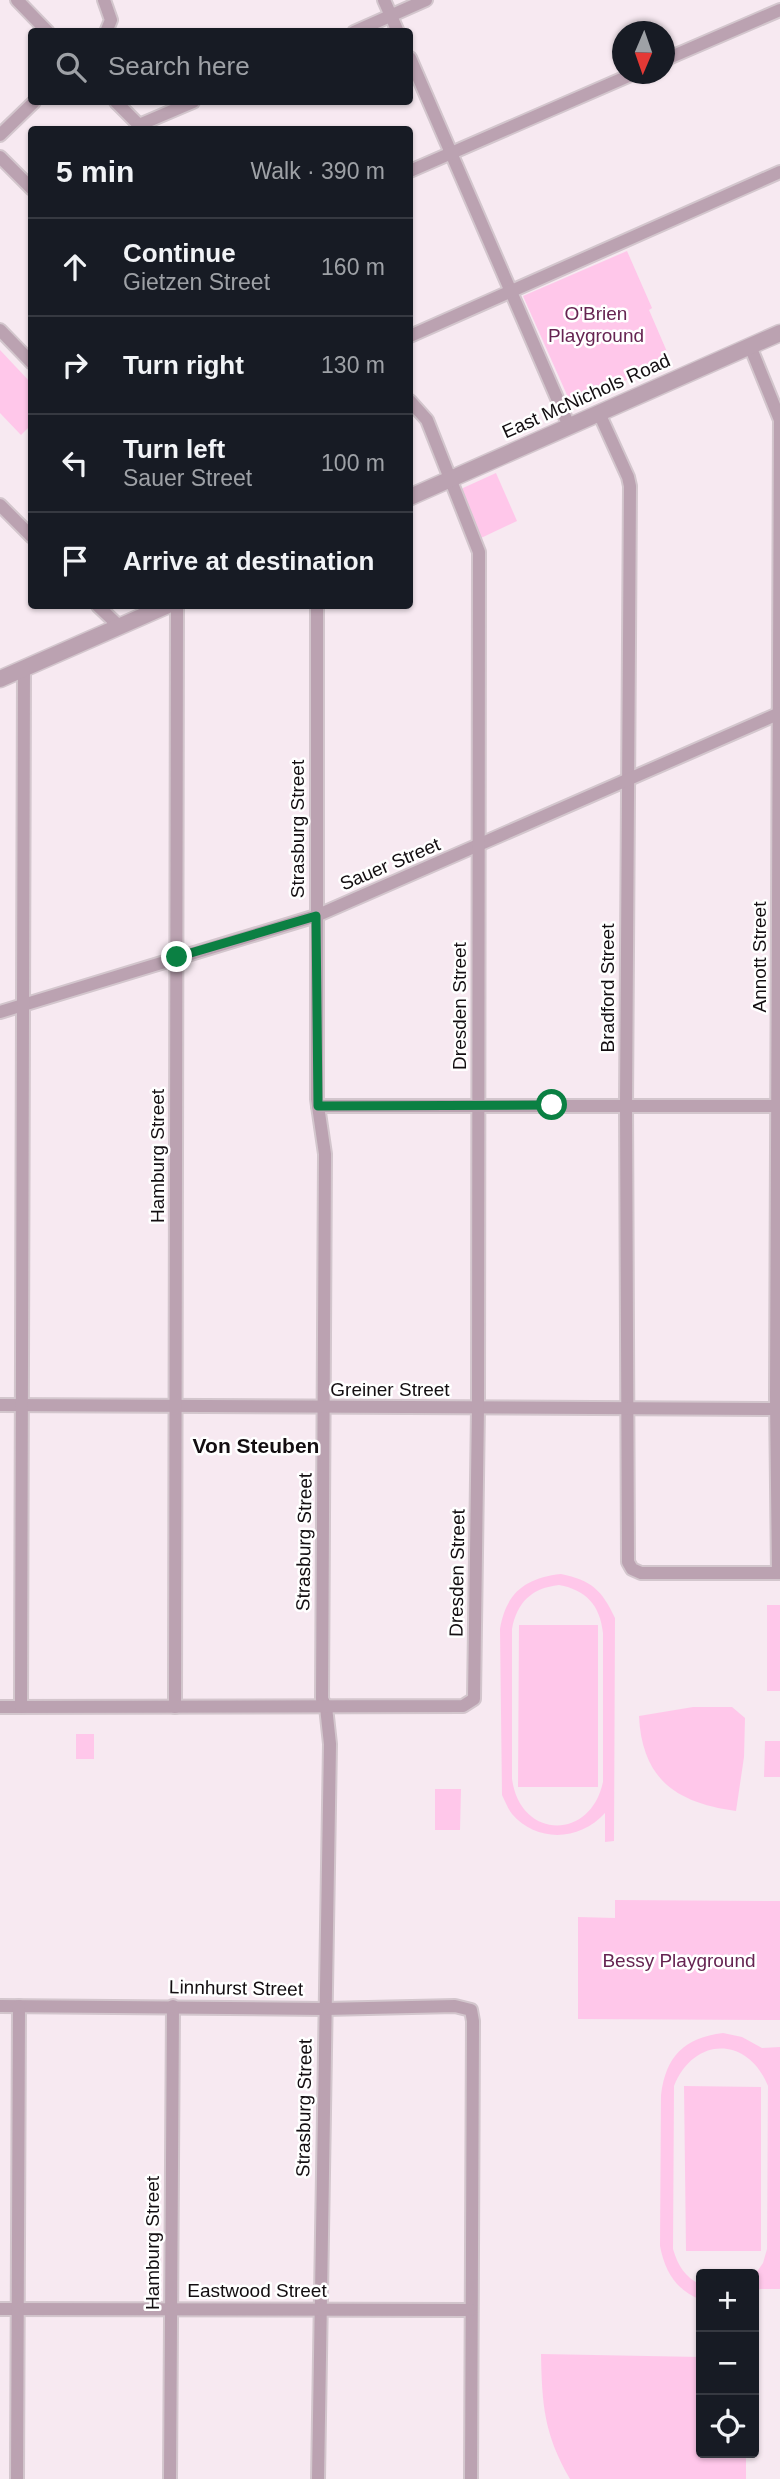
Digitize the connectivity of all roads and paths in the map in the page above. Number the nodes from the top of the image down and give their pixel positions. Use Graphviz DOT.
graph roads {
  1 [pos="17,0"];
  2 [pos="104,0"];
  3 [pos="384,0"];
  4 [pos="426,0"];
  5 [pos="780,9"];
  6 [pos="391,15"];
  7 [pos="44,28"];
  8 [pos="108,28"];
  9 [pos="363,28"];
  10 [pos="396,28"];
  11 [pos="675,55"];
  12 [pos="413,65"];
  13 [pos="612,83"];
  14 [pos="31,105"];
  15 [pos="119,105"];
  16 [pos="187,105"];
  17 [pos="141,126"];
  18 [pos="144,126"];
  19 [pos="0,135"];
  20 [pos="451,153"];
  21 [pos="0,156"];
  22 [pos="413,170"];
  23 [pos="780,172"];
  24 [pos="28,185"];
  25 [pos="511,292"];
  26 [pos="0,330"];
  27 [pos="780,333"];
  28 [pos="413,335"];
  29 [pos="750,346"];
  30 [pos="28,359"];
  31 [pos="413,404"];
  32 [pos="599,413"];
  33 [pos="569,426"];
  34 [pos="451,479"];
  35 [pos="413,496"];
  36 [pos="0,505"];
  37 [pos="28,533"];
  38 [pos="101,609"];
  39 [pos="159,609"];
  40 [pos="177,609"];
  41 [pos="317,609"];
  42 [pos="119,626"];
  43 [pos="24,668"];
  44 [pos="0,679"];
  45 [pos="780,713"];
  46 [pos="627,781"];
  47 [pos="478,847"];
  48 [pos="316,916"];
  49 [pos="177,957"];
  50 [pos="23,1004"];
  51 [pos="0,1012"];
  52 [pos="478,1105"];
  53 [pos="626,1105"];
  54 [pos="318,1106"];
  55 [pos="778,1107"];
  56 [pos="0,1405"];
  57 [pos="23,1405"];
  58 [pos="176,1406"];
  59 [pos="478,1407"];
  60 [pos="325,1408"];
  61 [pos="628,1408"];
  62 [pos="778,1409"];
  63 [pos="779,1573"];
  64 [pos="0,1707"];
  65 [pos="22,1707"];
  66 [pos="175,1707"];
  67 [pos="326,1707"];
  68 [pos="0,2006"];
  69 [pos="19,2006"];
  70 [pos="173,2006"];
  71 [pos="324,2009"];
  72 [pos="0,2309"];
  73 [pos="18,2309"];
  74 [pos="171,2309"];
  75 [pos="319,2310"];
  76 [pos="471,2310"];
  77 [pos="16,2479"];
  78 [pos="170,2479"];
  79 [pos="318,2479"];
  80 [pos="471,2479"];
  1 -- 7 [label="street"];
  2 -- 8 [label="street"];
  3 -- 6 [label="street"];
  4 -- 6 [label="street"];
  5 -- 11 [label="street"];
  6 -- 9 [label="street"];
  6 -- 10 [label="street"];
  12 -- 20 [label="street"];
  13 -- 20 [label="street"];
  14 -- 19 [label="street"];
  15 -- 17 [label="street"];
  16 -- 18 [label="street"];
  20 -- 22 [label="street"];
  20 -- 25 [label="street"];
  21 -- 24 [label="street"];
  23 -- 25 [label="street"];
  25 -- 28 [label="street"];
  25 -- 33 [label="street"];
  26 -- 30 [label="street"];
  27 -- 29 [label="street, East McNichols Road"];
  29 -- 32 [label="street, East McNichols Road"];
  29 -- 45 [label="street, Annott Street"];
  31 -- 34 [label="street, Dresden Street"];
  32 -- 33 [label="street, East McNichols Road"];
  32 -- 46 [label="street, Bradford Street"];
  33 -- 34 [label="street, East McNichols Road"];
  34 -- 35 [label="street, East McNichols Road"];
  34 -- 47 [label="street, Dresden Street"];
  36 -- 37 [label="street"];
  38 -- 42 [label="street"];
  39 -- 42 [label="street"];
  40 -- 49 [label="street, Hamburg Street"];
  41 -- 48 [label="street, Strasburg Street"];
  42 -- 43 [label="street"];
  43 -- 44 [label="street"];
  43 -- 50 [label="street"];
  45 -- 46 [label="street, Sauer Street"];
  45 -- 55 [label="street, Annott Street"];
  46 -- 47 [label="street, Sauer Street"];
  46 -- 53 [label="street, Bradford Street"];
  47 -- 48 [label="street, Sauer Street"];
  47 -- 52 [label="street, Dresden Street"];
  48 -- 49 [label="street, Sauer Street"];
  48 -- 54 [label="street, Strasburg Street"];
  49 -- 50 [label="street, Sauer Street"];
  49 -- 58 [label="street, Hamburg Street"];
  50 -- 51 [label="street, Sauer Street"];
  50 -- 57 [label="street"];
  52 -- 53 [label="street"];
  52 -- 54 [label="street"];
  52 -- 59 [label="street, Dresden Street"];
  53 -- 55 [label="street"];
  53 -- 61 [label="street, Bradford Street"];
  54 -- 60 [label="street, Strasburg Street"];
  55 -- 62 [label="street, Annott Street"];
  56 -- 57 [label="street, Greiner Street"];
  57 -- 58 [label="street, Greiner Street"];
  57 -- 65 [label="street"];
  58 -- 60 [label="street, Greiner Street"];
  58 -- 66 [label="street, Hamburg Street"];
  59 -- 60 [label="street, Greiner Street"];
  59 -- 61 [label="street, Greiner Street"];
  59 -- 67 [label="street, Dresden Street"];
  60 -- 67 [label="street, Strasburg Street"];
  61 -- 62 [label="street, Greiner Street"];
  61 -- 63 [label="street, Bradford Street"];
  62 -- 63 [label="street, Annott Street"];
  64 -- 65 [label="street"];
  65 -- 66 [label="street"];
  66 -- 67 [label="street"];
  67 -- 71 [label="street, Strasburg Street"];
  68 -- 69 [label="street, Linnhurst Street"];
  69 -- 70 [label="street, Linnhurst Street"];
  69 -- 73 [label="street"];
  70 -- 71 [label="street, Linnhurst Street"];
  70 -- 74 [label="street, Hamburg Street"];
  71 -- 75 [label="street, Strasburg Street"];
  71 -- 76 [label="street, Linnhurst Street"];
  72 -- 73 [label="street, Eastwood Street"];
  73 -- 74 [label="street, Eastwood Street"];
  73 -- 77 [label="street"];
  74 -- 75 [label="street, Eastwood Street"];
  74 -- 78 [label="street, Hamburg Street"];
  75 -- 76 [label="street, Eastwood Street"];
  75 -- 79 [label="street, Strasburg Street"];
  76 -- 80 [label="street"];
}
